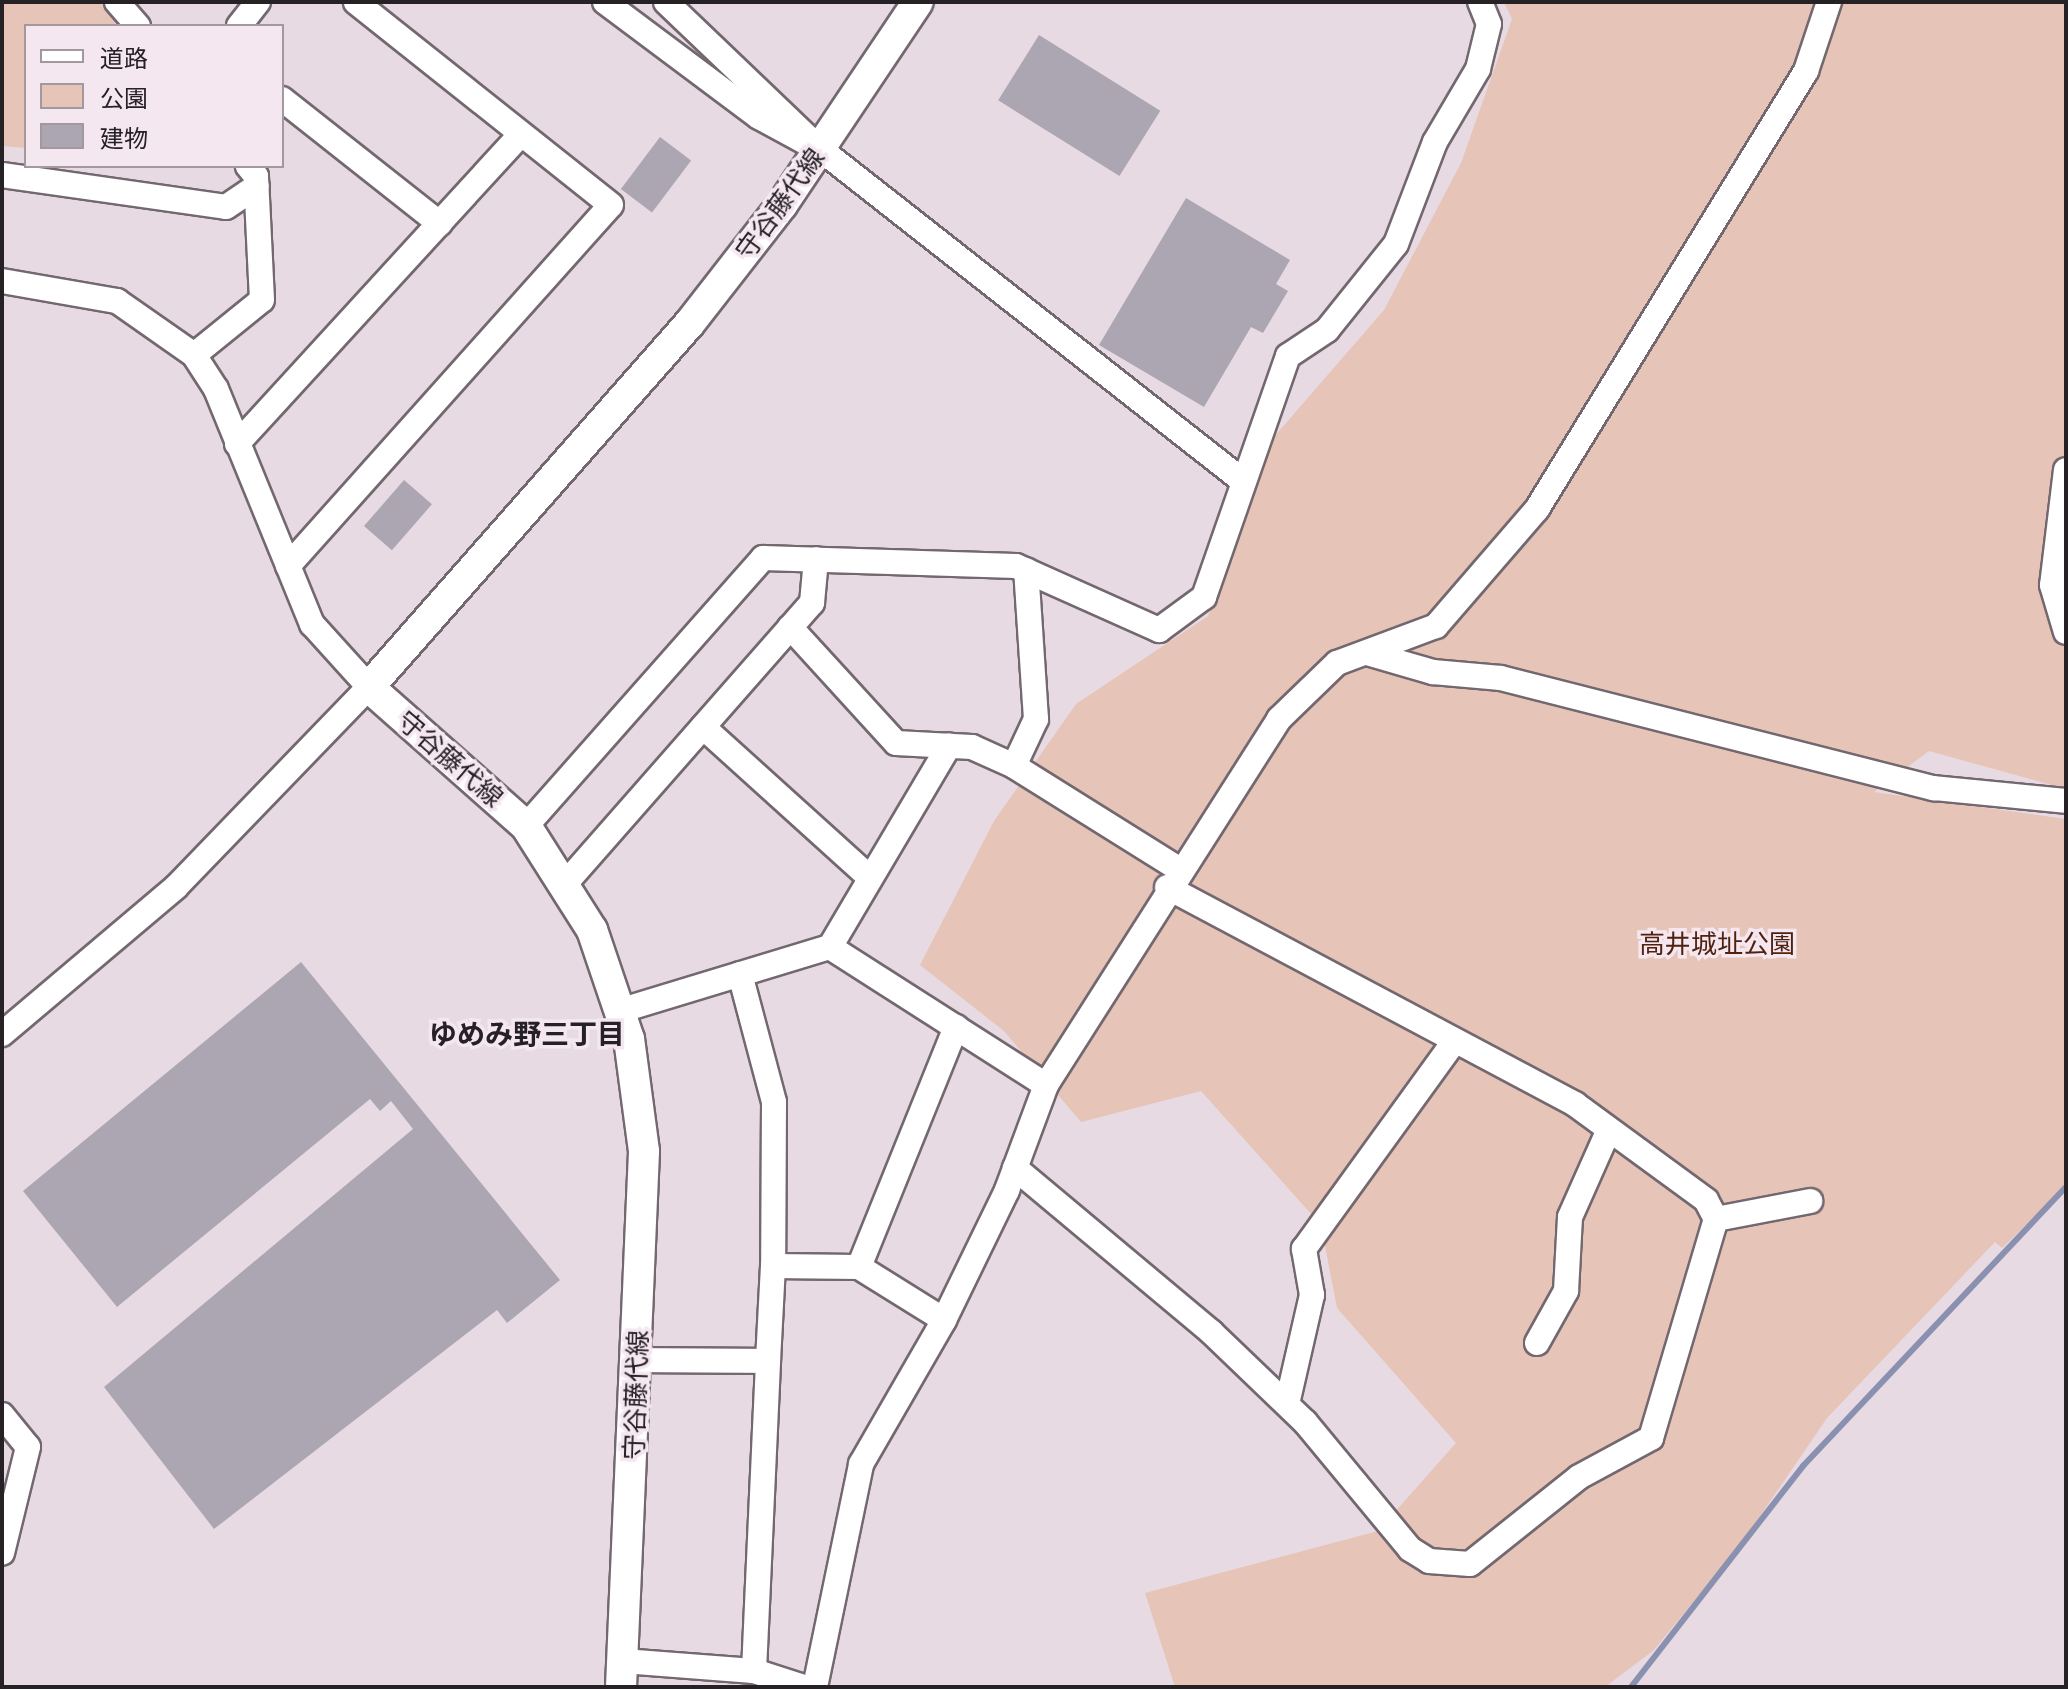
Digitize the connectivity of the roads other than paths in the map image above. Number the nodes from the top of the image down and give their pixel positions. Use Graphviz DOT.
graph roads {
  1 [pos="117,2"];
  2 [pos="258,2"];
  3 [pos="356,2"];
  4 [pos="605,2"];
  5 [pos="918,2"];
  6 [pos="1480,2"];
  7 [pos="1829,2"];
  8 [pos="671,3"];
  9 [pos="136,24"];
  10 [pos="241,24"];
  11 [pos="284,101"];
  12 [pos="521,134"];
  13 [pos="820,149"];
  14 [pos="2,175"];
  15 [pos="252,176"];
  16 [pos="440,224"];
  17 [pos="2,281"];
  18 [pos="194,355"];
  19 [pos="237,444"];
  20 [pos="2066,470"];
  21 [pos="1243,481"];
  22 [pos="816,559"];
  23 [pos="288,566"];
  24 [pos="1026,570"];
  25 [pos="790,627"];
  26 [pos="2066,632"];
  27 [pos="1367,653"];
  28 [pos="369,687"];
  29 [pos="703,727"];
  30 [pos="949,746"];
  31 [pos="1014,766"];
  32 [pos="2066,801"];
  33 [pos="526,826"];
  34 [pos="870,878"];
  35 [pos="1173,878"];
  36 [pos="564,885"];
  37 [pos="830,947"];
  38 [pos="740,974"];
  39 [pos="619,1011"];
  40 [pos="956,1027"];
  41 [pos="2,1034"];
  42 [pos="1454,1042"];
  43 [pos="1046,1085"];
  44 [pos="1607,1134"];
  45 [pos="1015,1168"];
  46 [pos="1810,1201"];
  47 [pos="1716,1219"];
  48 [pos="773,1266"];
  49 [pos="859,1267"];
  50 [pos="944,1320"];
  51 [pos="1537,1343"];
  52 [pos="638,1360"];
  53 [pos="768,1361"];
  54 [pos="1287,1404"];
  55 [pos="2,1415"];
  56 [pos="2,1553"];
  57 [pos="754,1671"];
  58 [pos="622,1674"];
  59 [pos="804,1687"];
  60 [pos="815,1687"];
  1 -- 9 [label="street"];
  2 -- 10 [label="street"];
  3 -- 12 [label="street"];
  4 -- 13 [label="street"];
  5 -- 13 [label="main road, 守谷藤代線"];
  6 -- 21 [label="street"];
  7 -- 27 [label="street"];
  8 -- 13 [label="street"];
  11 -- 16 [label="street"];
  12 -- 16 [label="street"];
  12 -- 23 [label="street"];
  13 -- 21 [label="street"];
  13 -- 28 [label="main road, 守谷藤代線"];
  14 -- 15 [label="street"];
  15 -- 18 [label="street"];
  16 -- 19 [label="street"];
  17 -- 18 [label="street"];
  18 -- 19 [label="street"];
  19 -- 23 [label="street"];
  20 -- 26 [label="street"];
  21 -- 24 [label="street"];
  22 -- 24 [label="street"];
  22 -- 25 [label="street"];
  22 -- 33 [label="street"];
  23 -- 28 [label="street"];
  24 -- 31 [label="street"];
  25 -- 29 [label="street"];
  25 -- 30 [label="street"];
  27 -- 32 [label="street"];
  27 -- 35 [label="street"];
  28 -- 33 [label="main road, 守谷藤代線"];
  28 -- 41 [label="street"];
  29 -- 34 [label="street"];
  29 -- 36 [label="street"];
  30 -- 31 [label="street"];
  30 -- 34 [label="street"];
  31 -- 35 [label="street"];
  33 -- 36 [label="main road, 守谷藤代線"];
  34 -- 37 [label="street"];
  35 -- 42 [label="street"];
  35 -- 43 [label="street"];
  36 -- 39 [label="main road, 守谷藤代線"];
  37 -- 38 [label="street"];
  37 -- 40 [label="street"];
  38 -- 39 [label="street"];
  38 -- 48 [label="street"];
  39 -- 52 [label="main road, 守谷藤代線"];
  40 -- 43 [label="street"];
  40 -- 49 [label="street"];
  42 -- 44 [label="street"];
  42 -- 54 [label="street"];
  43 -- 45 [label="street"];
  44 -- 47 [label="street"];
  44 -- 51 [label="street"];
  45 -- 50 [label="street"];
  45 -- 54 [label="street"];
  46 -- 47 [label="street"];
  47 -- 54 [label="street"];
  48 -- 49 [label="street"];
  48 -- 53 [label="street"];
  49 -- 50 [label="street"];
  50 -- 60 [label="street"];
  52 -- 53 [label="street"];
  52 -- 58 [label="main road, 守谷藤代線"];
  53 -- 57 [label="street"];
  55 -- 56 [label="street"];
  57 -- 58 [label="street"];
  57 -- 59 [label="street"];
}
